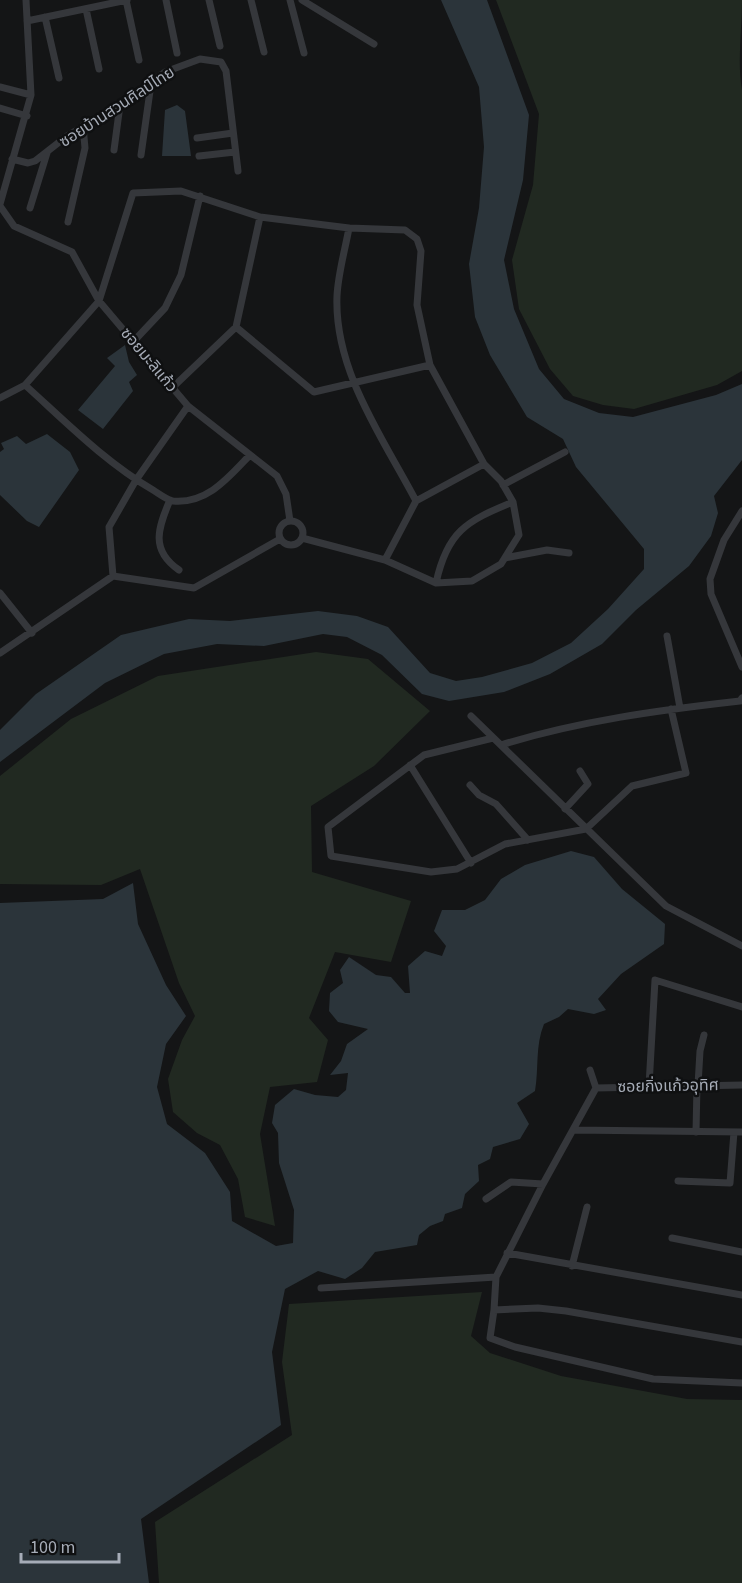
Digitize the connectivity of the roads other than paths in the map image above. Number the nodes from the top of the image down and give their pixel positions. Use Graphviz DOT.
graph roads {
  1 [pos="26,0"];
  2 [pos="126,0"];
  3 [pos="166,0"];
  4 [pos="209,0"];
  5 [pos="251,0"];
  6 [pos="290,0"];
  7 [pos="302,0"];
  8 [pos="86,9"];
  9 [pos="45,17"];
  10 [pos="27,21"];
  11 [pos="374,44"];
  12 [pos="220,46"];
  13 [pos="264,52"];
  14 [pos="304,52"];
  15 [pos="177,53"];
  16 [pos="139,60"];
  17 [pos="99,69"];
  18 [pos="58,78"];
  19 [pos="151,84"];
  20 [pos="0,87"];
  21 [pos="31,95"];
  22 [pos="120,105"];
  23 [pos="0,108"];
  24 [pos="27,116"];
  25 [pos="83,126"];
  26 [pos="233,133"];
  27 [pos="197,138"];
  28 [pos="114,150"];
  29 [pos="236,152"];
  30 [pos="47,153"];
  31 [pos="141,155"];
  32 [pos="199,156"];
  33 [pos="12,159"];
  34 [pos="238,171"];
  35 [pos="200,196"];
  36 [pos="0,205"];
  37 [pos="30,208"];
  38 [pos="260,217"];
  39 [pos="68,222"];
  40 [pos="349,228"];
  41 [pos="99,301"];
  42 [pos="236,327"];
  43 [pos="133,342"];
  44 [pos="430,365"];
  45 [pos="25,385"];
  46 [pos="354,385"];
  47 [pos="172,388"];
  48 [pos="0,399"];
  49 [pos="188,406"];
  50 [pos="566,452"];
  51 [pos="249,456"];
  52 [pos="484,464"];
  53 [pos="136,480"];
  54 [pos="503,485"];
  55 [pos="170,500"];
  56 [pos="416,501"];
  57 [pos="513,502"];
  58 [pos="742,511"];
  59 [pos="290,521"];
  60 [pos="302,538"];
  61 [pos="280,539"];
  62 [pos="569,553"];
  63 [pos="505,558"];
  64 [pos="385,560"];
  65 [pos="179,570"];
  66 [pos="113,576"];
  67 [pos="436,583"];
  68 [pos="0,593"];
  69 [pos="32,633"];
  70 [pos="667,636"];
  71 [pos="0,652"];
  72 [pos="742,667"];
  73 [pos="742,698"];
  74 [pos="680,708"];
  75 [pos="671,709"];
  76 [pos="471,716"];
  77 [pos="493,738"];
  78 [pos="501,745"];
  79 [pos="410,765"];
  80 [pos="580,771"];
  81 [pos="470,785"];
  82 [pos="565,808"];
  83 [pos="586,829"];
  84 [pos="528,840"];
  85 [pos="471,863"];
  86 [pos="742,946"];
  87 [pos="742,1007"];
  88 [pos="704,1035"];
  89 [pos="590,1070"];
  90 [pos="697,1085"];
  91 [pos="742,1085"];
  92 [pos="649,1086"];
  93 [pos="596,1088"];
  94 [pos="573,1130"];
  95 [pos="696,1132"];
  96 [pos="738,1132"];
  97 [pos="678,1181"];
  98 [pos="543,1184"];
  99 [pos="486,1199"];
  100 [pos="587,1207"];
  101 [pos="672,1238"];
  102 [pos="742,1252"];
  103 [pos="507,1253"];
  104 [pos="572,1266"];
  105 [pos="496,1276"];
  106 [pos="321,1288"];
  107 [pos="742,1295"];
  108 [pos="494,1310"];
  109 [pos="742,1342"];
  110 [pos="742,1383"];
  1 -- 10 [label="street, ซอยมะลิแก้ว"];
  2 -- 8 [label="street"];
  2 -- 16 [label="street"];
  3 -- 15 [label="street"];
  4 -- 12 [label="street"];
  5 -- 13 [label="street"];
  6 -- 14 [label="street"];
  7 -- 11 [label="street"];
  8 -- 9 [label="street"];
  8 -- 17 [label="street"];
  9 -- 10 [label="street"];
  9 -- 18 [label="street"];
  10 -- 21 [label="street, ซอยมะลิแก้ว"];
  19 -- 22 [label="street, ซอยบ้านสวนศิลป์ไทย"];
  19 -- 26 [label="street, ซอยบ้านสวนศิลป์ไทย"];
  19 -- 31 [label="street"];
  20 -- 21 [label="street"];
  21 -- 24 [label="street, ซอยมะลิแก้ว"];
  22 -- 25 [label="street, ซอยบ้านสวนศิลป์ไทย"];
  22 -- 28 [label="street"];
  23 -- 24 [label="street"];
  24 -- 33 [label="street, ซอยมะลิแก้ว"];
  25 -- 30 [label="street, ซอยบ้านสวนศิลป์ไทย"];
  25 -- 39 [label="street"];
  26 -- 27 [label="street"];
  26 -- 29 [label="street, ซอยบ้านสวนศิลป์ไทย"];
  29 -- 32 [label="street"];
  29 -- 34 [label="street, ซอยบ้านสวนศิลป์ไทย"];
  30 -- 33 [label="street, ซอยบ้านสวนศิลป์ไทย"];
  30 -- 37 [label="street"];
  33 -- 36 [label="street, ซอยมะลิแก้ว"];
  35 -- 38 [label="street"];
  35 -- 41 [label="street"];
  35 -- 43 [label="street"];
  36 -- 41 [label="street, ซอยมะลิแก้ว"];
  38 -- 40 [label="street"];
  38 -- 42 [label="street"];
  40 -- 44 [label="street"];
  40 -- 46 [label="street"];
  41 -- 43 [label="street, ซอยมะลิแก้ว"];
  41 -- 45 [label="street"];
  42 -- 46 [label="street"];
  42 -- 47 [label="street"];
  43 -- 47 [label="street, ซอยมะลิแก้ว"];
  44 -- 46 [label="street"];
  44 -- 52 [label="street"];
  45 -- 48 [label="street"];
  45 -- 53 [label="street"];
  46 -- 56 [label="street"];
  47 -- 49 [label="street, ซอยมะลิแก้ว"];
  49 -- 51 [label="street, ซอยมะลิแก้ว"];
  49 -- 53 [label="street"];
  50 -- 54 [label="street"];
  51 -- 55 [label="street"];
  51 -- 59 [label="street, ซอยมะลิแก้ว"];
  52 -- 54 [label="street"];
  52 -- 56 [label="street"];
  53 -- 55 [label="street"];
  53 -- 66 [label="street"];
  54 -- 57 [label="street"];
  55 -- 65 [label="street"];
  56 -- 64 [label="street"];
  57 -- 63 [label="street"];
  57 -- 67 [label="street"];
  58 -- 72 [label="street"];
  59 -- 60 [label="street"];
  59 -- 61 [label="street"];
  60 -- 61 [label="street"];
  60 -- 64 [label="street"];
  61 -- 66 [label="street"];
  62 -- 63 [label="street"];
  63 -- 67 [label="street"];
  64 -- 67 [label="street"];
  66 -- 69 [label="street"];
  68 -- 69 [label="street"];
  69 -- 71 [label="street"];
  70 -- 74 [label="street"];
  73 -- 74 [label="street"];
  74 -- 75 [label="street"];
  75 -- 78 [label="street"];
  75 -- 83 [label="street"];
  76 -- 77 [label="street"];
  77 -- 78 [label="street"];
  77 -- 79 [label="street"];
  78 -- 82 [label="street"];
  79 -- 85 [label="street"];
  79 -- 85 [label="street"];
  80 -- 82 [label="street"];
  81 -- 84 [label="street"];
  82 -- 83 [label="street"];
  83 -- 84 [label="street"];
  83 -- 86 [label="street"];
  84 -- 85 [label="street"];
  87 -- 92 [label="street"];
  88 -- 90 [label="street"];
  89 -- 93 [label="street"];
  90 -- 91 [label="street, ซอยกิ่งแก้วอุทิศ"];
  90 -- 92 [label="street, ซอยกิ่งแก้วอุทิศ"];
  90 -- 95 [label="street"];
  92 -- 93 [label="street, ซอยกิ่งแก้วอุทิศ"];
  93 -- 94 [label="street, ซอยกิ่งแก้วอุทิศ"];
  94 -- 95 [label="street"];
  94 -- 98 [label="street, ซอยกิ่งแก้วอุทิศ"];
  95 -- 96 [label="street"];
  96 -- 97 [label="street"];
  98 -- 99 [label="street"];
  98 -- 103 [label="street, ซอยกิ่งแก้วอุทิศ"];
  100 -- 104 [label="street"];
  101 -- 102 [label="street"];
  103 -- 104 [label="street"];
  103 -- 105 [label="street, ซอยกิ่งแก้วอุทิศ"];
  104 -- 107 [label="street"];
  105 -- 106 [label="street"];
  105 -- 108 [label="street"];
  108 -- 109 [label="street"];
  108 -- 110 [label="street"];
}
